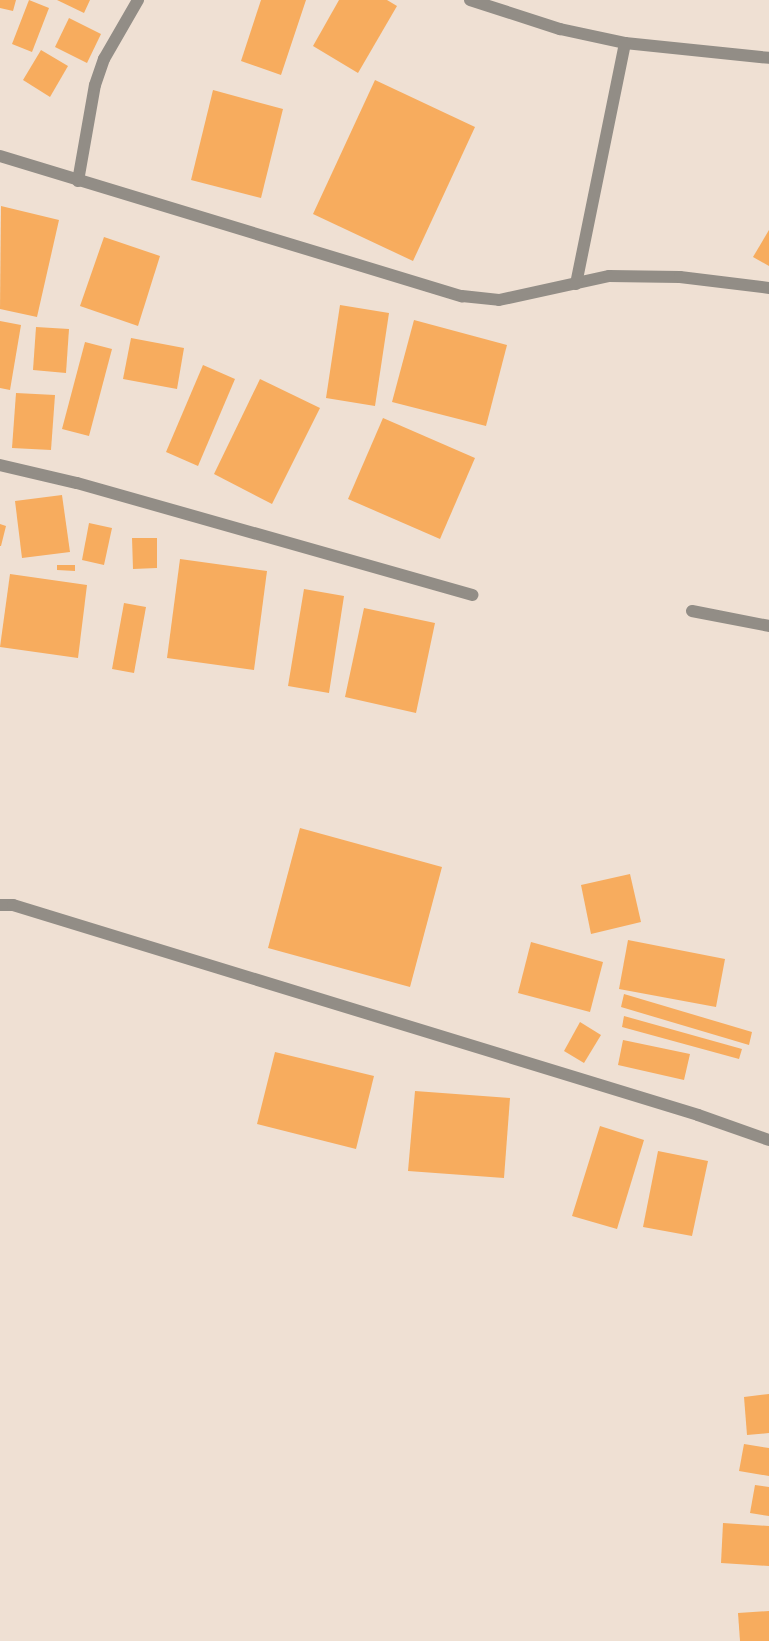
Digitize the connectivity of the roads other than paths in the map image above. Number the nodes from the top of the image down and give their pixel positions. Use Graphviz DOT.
graph roads {
  1 [pos="138,0"];
  2 [pos="470,0"];
  3 [pos="625,43"];
  4 [pos="769,58"];
  5 [pos="0,156"];
  6 [pos="78,181"];
  7 [pos="576,284"];
  8 [pos="769,288"];
  9 [pos="0,465"];
  10 [pos="472,595"];
  11 [pos="692,611"];
  12 [pos="769,626"];
  13 [pos="0,905"];
  14 [pos="769,1140"];
  1 -- 6 [label="street"];
  2 -- 3 [label="street"];
  3 -- 4 [label="street"];
  3 -- 7 [label="street"];
  5 -- 6 [label="street"];
  6 -- 7 [label="street"];
  7 -- 8 [label="street"];
  9 -- 10 [label="street"];
  11 -- 12 [label="street"];
  13 -- 14 [label="street"];
}
